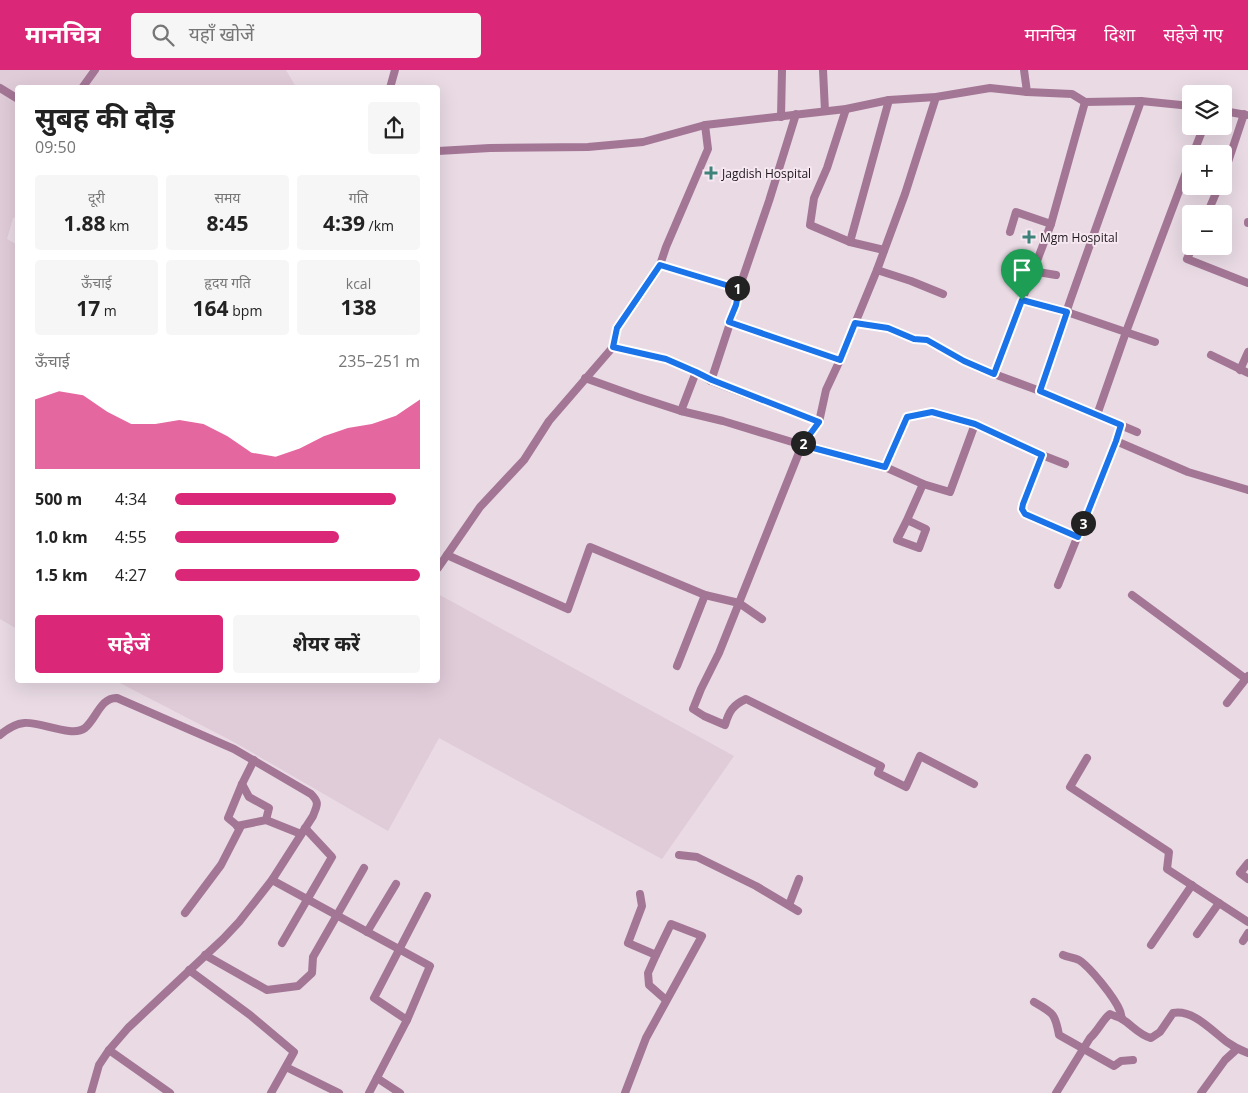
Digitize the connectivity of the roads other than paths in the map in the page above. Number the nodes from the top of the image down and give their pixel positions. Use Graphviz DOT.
graph roads {
  1 [pos="95,70"];
  2 [pos="395,70"];
  3 [pos="782,70"];
  4 [pos="823,70"];
  5 [pos="1024,70"];
  6 [pos="84,85"];
  7 [pos="391,85"];
  8 [pos="0,88"];
  9 [pos="1027,92"];
  10 [pos="15,97"];
  11 [pos="936,97"];
  12 [pos="889,100"];
  13 [pos="1141,101"];
  14 [pos="1085,102"];
  15 [pos="1182,105"];
  16 [pos="846,109"];
  17 [pos="825,111"];
  18 [pos="1232,112"];
  19 [pos="796,114"];
  20 [pos="1246,115"];
  21 [pos="781,117"];
  22 [pos="705,125"];
  23 [pos="440,151"];
  24 [pos="1232,153"];
  25 [pos="1182,183"];
  26 [pos="1052,224"];
  27 [pos="1010,232"];
  28 [pos="850,242"];
  29 [pos="884,250"];
  30 [pos="1189,255"];
  31 [pos="660,265"];
  32 [pos="876,270"];
  33 [pos="1032,271"];
  34 [pos="1056,275"];
  35 [pos="1248,283"];
  36 [pos="739,289"];
  37 [pos="943,294"];
  38 [pos="1022,300"];
  39 [pos="1067,312"];
  40 [pos="729,322"];
  41 [pos="855,323"];
  42 [pos="1126,332"];
  43 [pos="1155,342"];
  44 [pos="613,347"];
  45 [pos="1248,352"];
  46 [pos="1211,355"];
  47 [pos="840,360"];
  48 [pos="1240,370"];
  49 [pos="696,372"];
  50 [pos="1248,373"];
  51 [pos="994,374"];
  52 [pos="585,378"];
  53 [pos="712,380"];
  54 [pos="1040,391"];
  55 [pos="681,411"];
  56 [pos="1096,415"];
  57 [pos="819,422"];
  58 [pos="975,424"];
  59 [pos="1121,425"];
  60 [pos="1137,432"];
  61 [pos="1116,441"];
  62 [pos="802,445"];
  63 [pos="1042,455"];
  64 [pos="1065,464"];
  65 [pos="885,467"];
  66 [pos="923,484"];
  67 [pos="1248,490"];
  68 [pos="908,520"];
  69 [pos="1078,537"];
  70 [pos="447,555"];
  71 [pos="440,565"];
  72 [pos="1058,585"];
  73 [pos="705,595"];
  74 [pos="1132,595"];
  75 [pos="739,603"];
  76 [pos="762,618"];
  77 [pos="677,666"];
  78 [pos="1247,677"];
  79 [pos="1227,703"];
  80 [pos="0,735"];
  81 [pos="1087,758"];
  82 [pos="254,760"];
  83 [pos="242,784"];
  84 [pos="974,784"];
  85 [pos="266,820"];
  86 [pos="237,826"];
  87 [pos="303,831"];
  88 [pos="679,855"];
  89 [pos="1248,863"];
  90 [pos="364,868"];
  91 [pos="799,879"];
  92 [pos="1248,879"];
  93 [pos="272,880"];
  94 [pos="396,884"];
  95 [pos="1192,885"];
  96 [pos="640,894"];
  97 [pos="427,896"];
  98 [pos="307,899"];
  99 [pos="1219,903"];
  100 [pos="789,905"];
  101 [pos="798,911"];
  102 [pos="185,913"];
  103 [pos="337,916"];
  104 [pos="1248,922"];
  105 [pos="367,932"];
  106 [pos="1248,933"];
  107 [pos="1197,934"];
  108 [pos="1243,941"];
  109 [pos="282,943"];
  110 [pos="1151,945"];
  111 [pos="400,950"];
  112 [pos="205,955"];
  113 [pos="656,955"];
  114 [pos="1064,955"];
  115 [pos="189,970"];
  116 [pos="666,1000"];
  117 [pos="1034,1002"];
  118 [pos="1122,1018"];
  119 [pos="406,1020"];
  120 [pos="1083,1049"];
  121 [pos="1237,1049"];
  122 [pos="109,1050"];
  123 [pos="1247,1052"];
  124 [pos="1133,1060"];
  125 [pos="286,1067"];
  126 [pos="377,1078"];
  127 [pos="91,1093"];
  128 [pos="170,1093"];
  129 [pos="271,1093"];
  130 [pos="339,1093"];
  131 [pos="369,1093"];
  132 [pos="400,1093"];
  133 [pos="624,1093"];
  134 [pos="1056,1093"];
  135 [pos="1201,1093"];
  1 -- 6 [label="street"];
  2 -- 7 [label="street"];
  3 -- 21 [label="street"];
  4 -- 17 [label="street"];
  5 -- 9 [label="street"];
  8 -- 10 [label="street"];
  9 -- 11 [label="street"];
  9 -- 14 [label="street"];
  11 -- 12 [label="street"];
  11 -- 29 [label="street"];
  12 -- 16 [label="street"];
  12 -- 28 [label="street"];
  13 -- 14 [label="street"];
  13 -- 15 [label="street"];
  13 -- 39 [label="street"];
  14 -- 26 [label="street"];
  16 -- 17 [label="street"];
  16 -- 28 [label="street"];
  17 -- 19 [label="street"];
  18 -- 20 [label="street"];
  19 -- 21 [label="street"];
  19 -- 36 [label="street"];
  20 -- 24 [label="street"];
  21 -- 22 [label="street"];
  22 -- 23 [label="street"];
  22 -- 31 [label="street"];
  25 -- 42 [label="street"];
  26 -- 27 [label="street"];
  26 -- 33 [label="street"];
  28 -- 29 [label="street"];
  29 -- 32 [label="street"];
  30 -- 35 [label="street"];
  31 -- 36 [label="street"];
  31 -- 44 [label="street"];
  32 -- 37 [label="street"];
  32 -- 41 [label="street"];
  33 -- 34 [label="street"];
  33 -- 38 [label="street"];
  36 -- 40 [label="street"];
  38 -- 39 [label="street"];
  38 -- 51 [label="street"];
  39 -- 42 [label="street"];
  39 -- 54 [label="street"];
  40 -- 47 [label="street"];
  40 -- 53 [label="street"];
  41 -- 47 [label="street"];
  41 -- 51 [label="street"];
  42 -- 43 [label="street"];
  42 -- 56 [label="street"];
  44 -- 49 [label="street"];
  44 -- 52 [label="street"];
  45 -- 48 [label="street"];
  46 -- 48 [label="street"];
  47 -- 57 [label="street"];
  48 -- 50 [label="street"];
  49 -- 53 [label="street"];
  49 -- 55 [label="street"];
  51 -- 54 [label="street"];
  52 -- 55 [label="street"];
  52 -- 70 [label="street"];
  53 -- 57 [label="street"];
  54 -- 56 [label="street"];
  55 -- 62 [label="street"];
  56 -- 59 [label="street"];
  57 -- 62 [label="street"];
  58 -- 63 [label="street"];
  58 -- 65 [label="street"];
  58 -- 66 [label="street"];
  59 -- 60 [label="street"];
  59 -- 61 [label="street"];
  61 -- 67 [label="street"];
  61 -- 69 [label="street"];
  62 -- 65 [label="street"];
  62 -- 75 [label="street"];
  63 -- 64 [label="street"];
  63 -- 69 [label="street"];
  65 -- 66 [label="street"];
  66 -- 68 [label="street"];
  69 -- 72 [label="street"];
  70 -- 71 [label="street"];
  70 -- 73 [label="street"];
  73 -- 75 [label="street"];
  73 -- 77 [label="street"];
  74 -- 78 [label="street"];
  75 -- 76 [label="street"];
  75 -- 84 [label="street"];
  78 -- 79 [label="street"];
  80 -- 82 [label="street"];
  81 -- 95 [label="street"];
  82 -- 83 [label="street"];
  82 -- 87 [label="street"];
  83 -- 85 [label="street"];
  83 -- 86 [label="street"];
  85 -- 86 [label="street"];
  85 -- 87 [label="street"];
  86 -- 102 [label="street"];
  87 -- 93 [label="street"];
  87 -- 98 [label="street"];
  88 -- 100 [label="street"];
  89 -- 92 [label="street"];
  90 -- 103 [label="street"];
  91 -- 100 [label="street"];
  93 -- 98 [label="street"];
  93 -- 112 [label="street"];
  94 -- 105 [label="street"];
  95 -- 99 [label="street"];
  95 -- 110 [label="street"];
  96 -- 113 [label="street"];
  97 -- 111 [label="street"];
  98 -- 103 [label="street"];
  98 -- 109 [label="street"];
  99 -- 104 [label="street"];
  99 -- 107 [label="street"];
  100 -- 101 [label="street"];
  103 -- 105 [label="street"];
  103 -- 112 [label="street"];
  105 -- 111 [label="street"];
  106 -- 108 [label="street"];
  111 -- 119 [label="street"];
  111 -- 119 [label="street"];
  112 -- 115 [label="street"];
  113 -- 116 [label="street"];
  113 -- 116 [label="street"];
  114 -- 118 [label="street"];
  115 -- 122 [label="street"];
  115 -- 125 [label="street"];
  116 -- 133 [label="street"];
  117 -- 120 [label="street"];
  118 -- 120 [label="street"];
  118 -- 121 [label="street"];
  119 -- 126 [label="street"];
  120 -- 124 [label="street"];
  120 -- 134 [label="street"];
  121 -- 123 [label="street"];
  121 -- 135 [label="street"];
  122 -- 127 [label="street"];
  122 -- 128 [label="street"];
  125 -- 129 [label="street"];
  125 -- 130 [label="street"];
  126 -- 131 [label="street"];
  126 -- 132 [label="street"];
}
